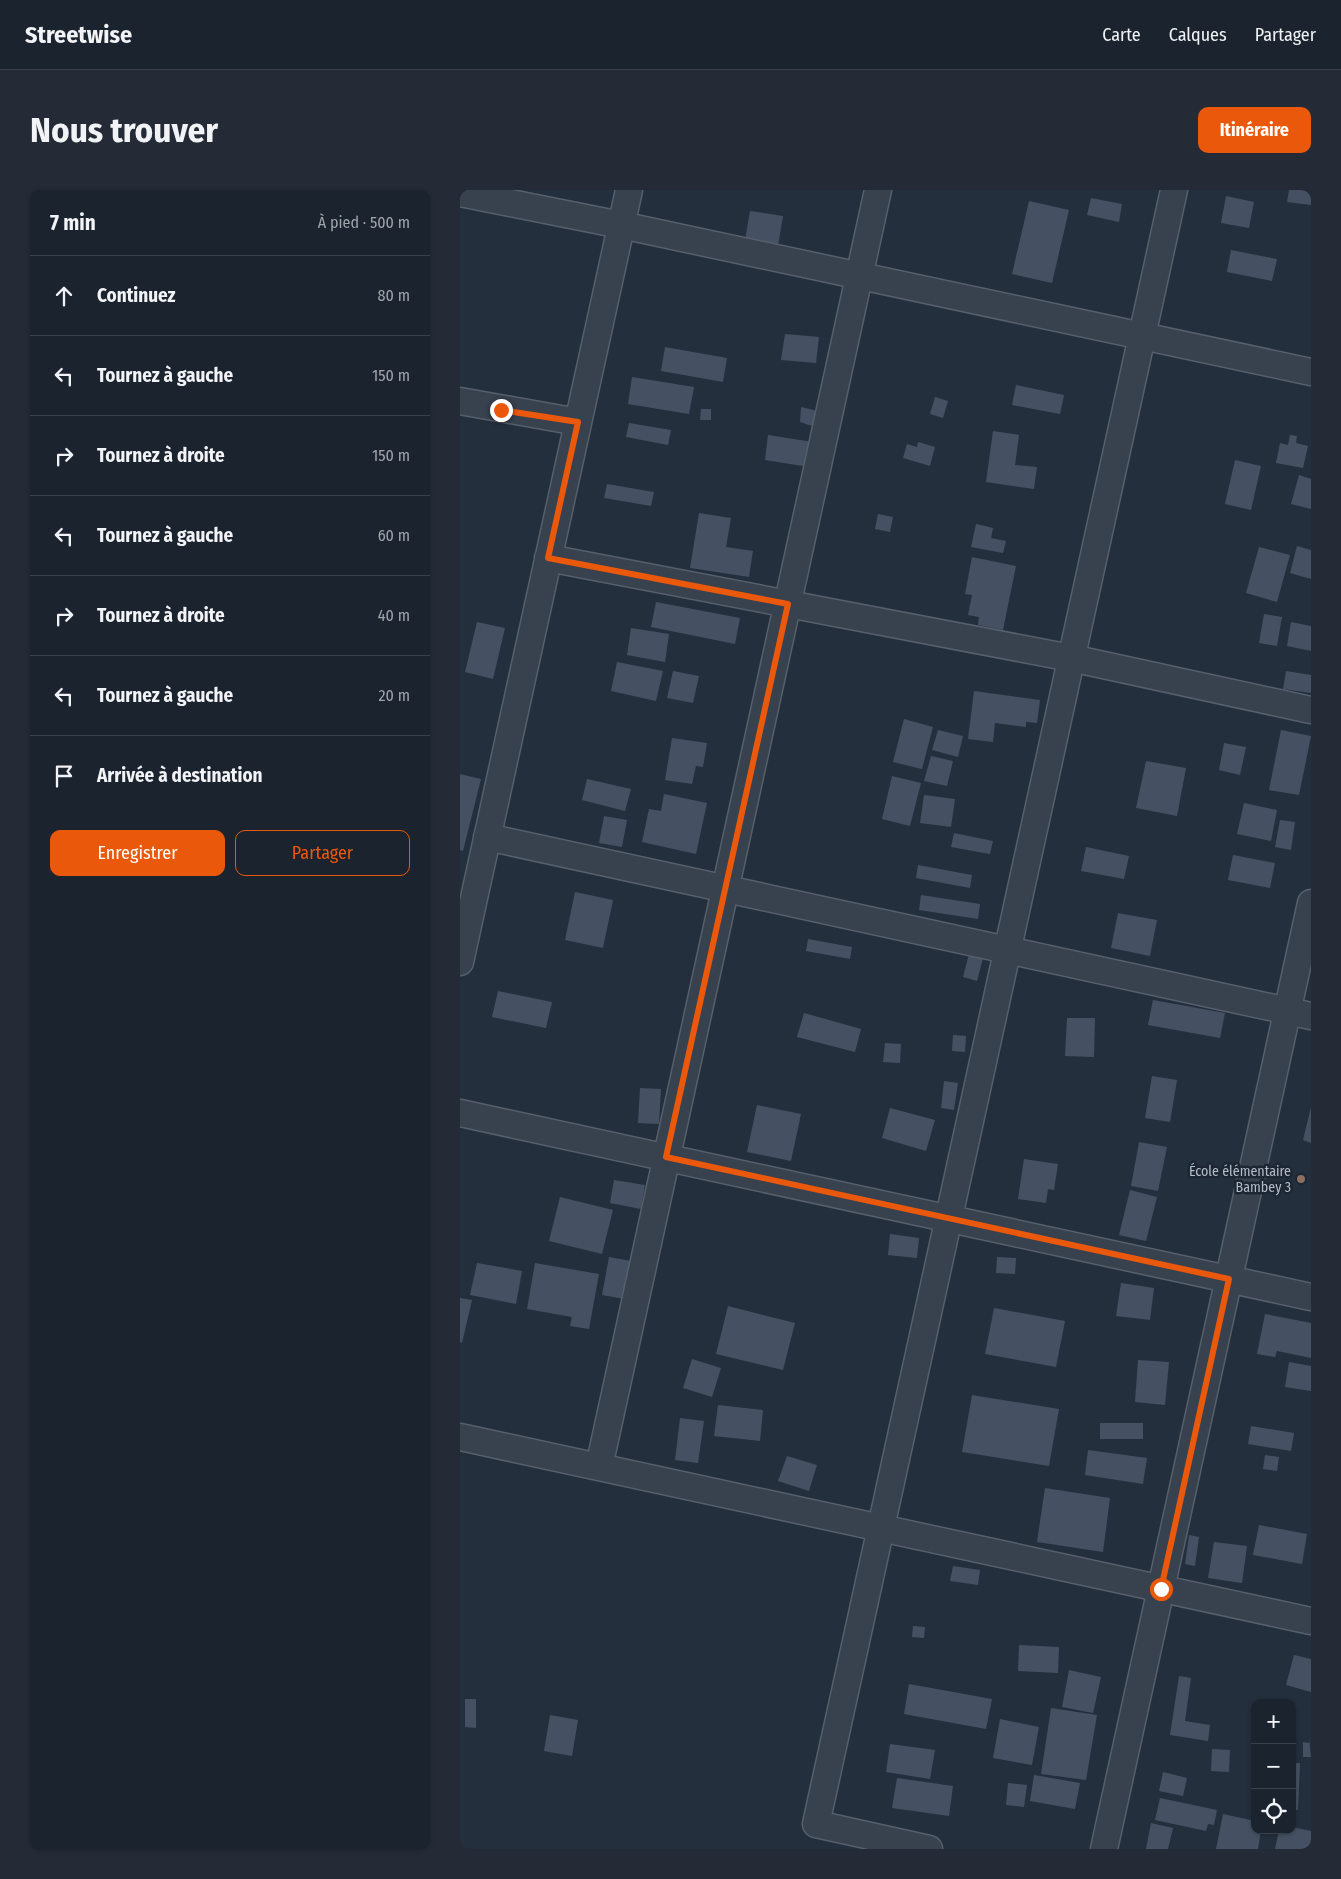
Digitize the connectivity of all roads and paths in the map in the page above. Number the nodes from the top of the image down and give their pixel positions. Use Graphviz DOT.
graph roads {
  1 [pos="629,190"];
  2 [pos="878,190"];
  3 [pos="1174,190"];
  4 [pos="460,193"];
  5 [pos="621,225"];
  6 [pos="859,276"];
  7 [pos="1142,336"];
  8 [pos="1311,372"];
  9 [pos="460,401"];
  10 [pos="578,422"];
  11 [pos="548,558"];
  12 [pos="788,604"];
  13 [pos="1071,658"];
  14 [pos="1311,710"];
  15 [pos="487,838"];
  16 [pos="725,889"];
  17 [pos="1311,903"];
  18 [pos="1007,950"];
  19 [pos="460,962"];
  20 [pos="1299,1013"];
  21 [pos="460,1113"];
  22 [pos="666,1157"];
  23 [pos="949,1219"];
  24 [pos="1229,1279"];
  25 [pos="1311,1297"];
  26 [pos="460,1437"];
  27 [pos="598,1467"];
  28 [pos="881,1529"];
  29 [pos="1161,1589"];
  30 [pos="1311,1621"];
  31 [pos="929,1849"];
  32 [pos="1104,1849"];
  1 -- 5 [label="street"];
  2 -- 6 [label="street"];
  3 -- 7 [label="street"];
  4 -- 5 [label="street"];
  5 -- 6 [label="street"];
  5 -- 10 [label="street"];
  6 -- 7 [label="street"];
  6 -- 12 [label="street"];
  7 -- 8 [label="street"];
  7 -- 13 [label="street"];
  9 -- 10 [label="street"];
  10 -- 11 [label="street"];
  11 -- 12 [label="street"];
  11 -- 15 [label="street"];
  12 -- 13 [label="street"];
  12 -- 16 [label="street"];
  13 -- 14 [label="street"];
  13 -- 18 [label="street"];
  15 -- 16 [label="street"];
  15 -- 19 [label="street"];
  16 -- 18 [label="street"];
  16 -- 22 [label="street"];
  17 -- 20 [label="street"];
  18 -- 20 [label="street"];
  18 -- 23 [label="street"];
  20 -- 24 [label="street"];
  21 -- 22 [label="street"];
  22 -- 23 [label="street"];
  22 -- 27 [label="street"];
  23 -- 24 [label="street"];
  23 -- 28 [label="street"];
  24 -- 25 [label="street"];
  24 -- 29 [label="street"];
  26 -- 27 [label="street"];
  27 -- 28 [label="street"];
  28 -- 29 [label="street"];
  28 -- 31 [label="street"];
  29 -- 30 [label="street"];
  29 -- 32 [label="street"];
}
